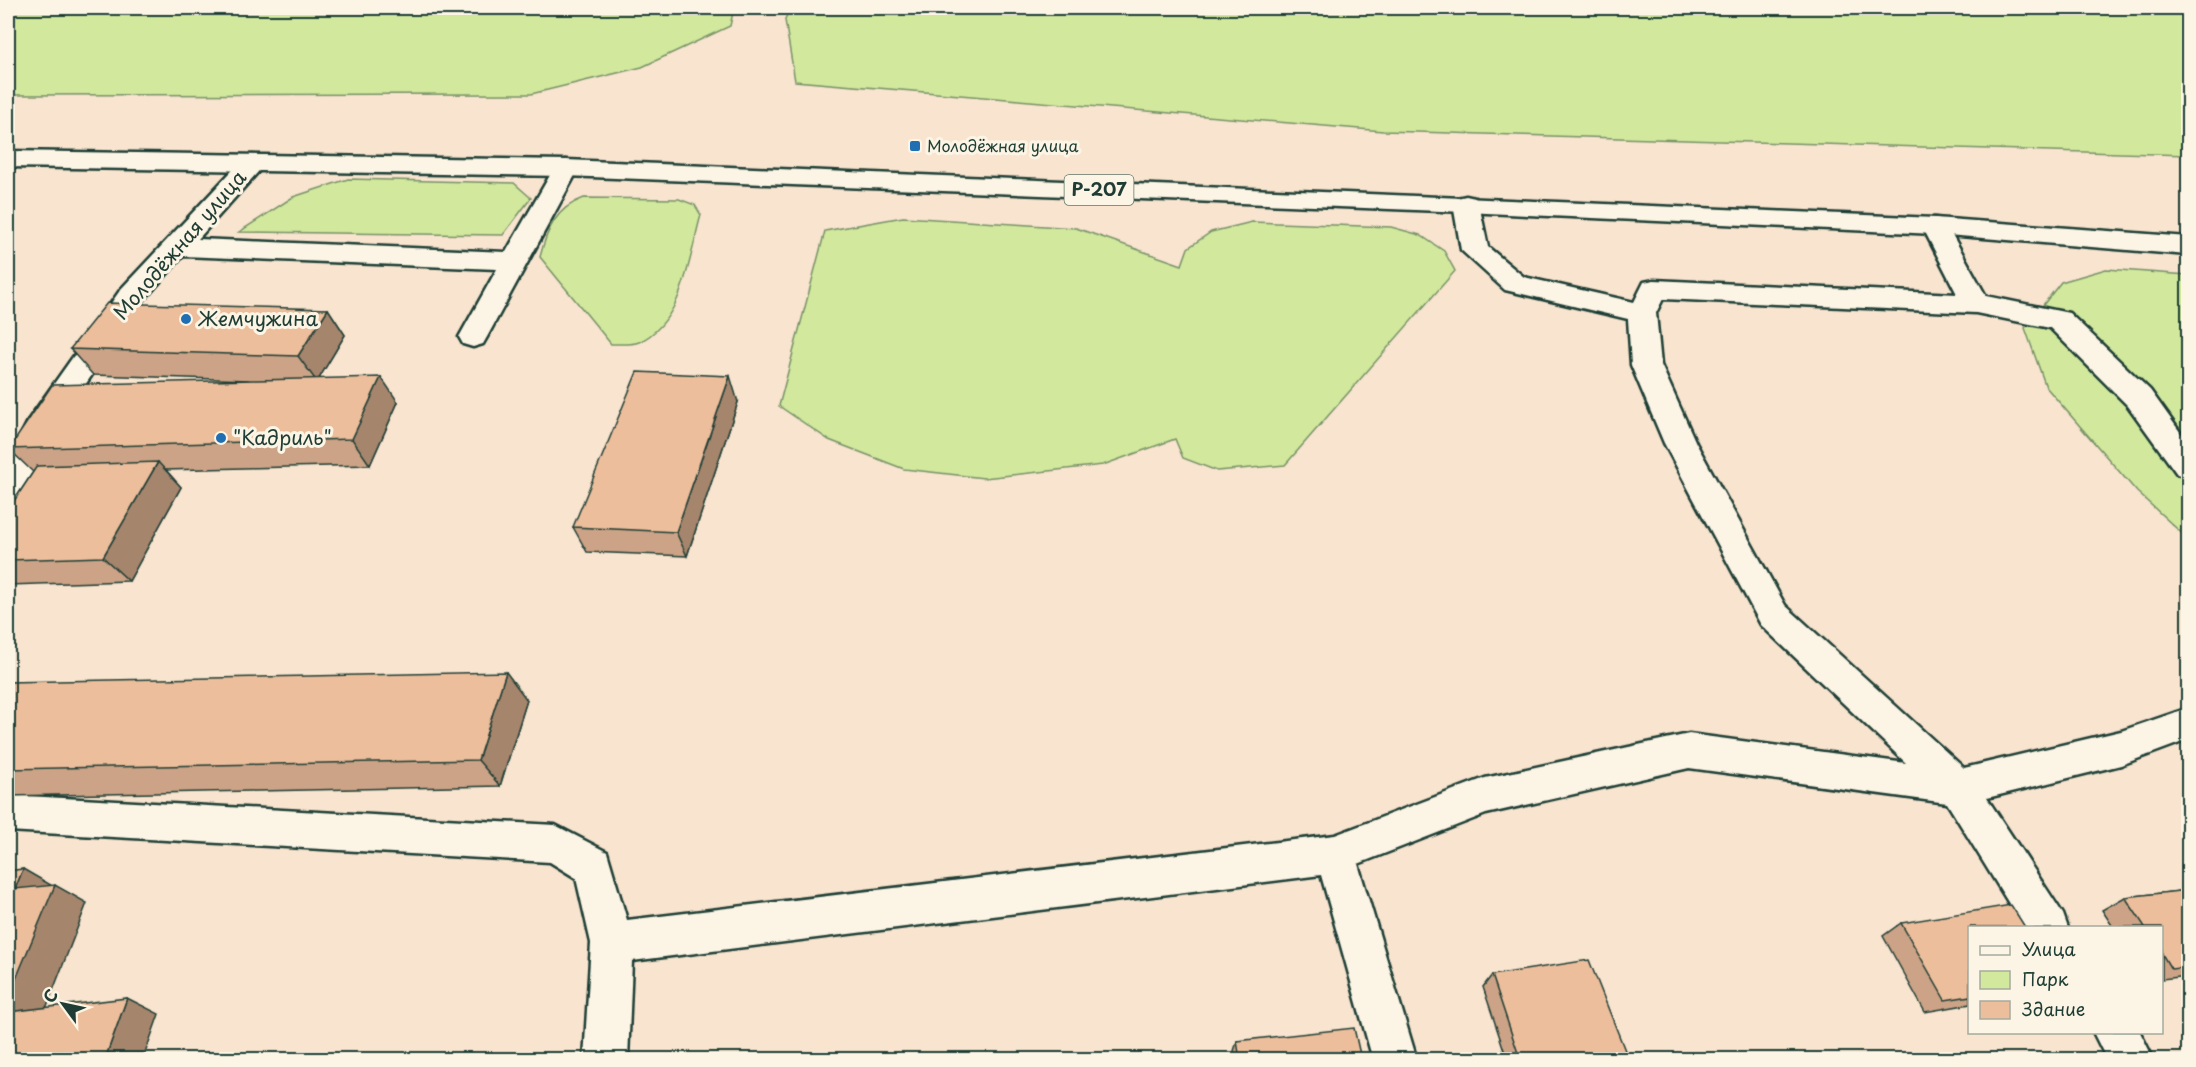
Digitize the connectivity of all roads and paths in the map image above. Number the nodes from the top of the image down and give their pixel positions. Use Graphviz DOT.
graph roads {
  1 [pos="8,159"];
  2 [pos="253,163"];
  3 [pos="566,168"];
  4 [pos="1466,204"];
  5 [pos="1935,226"];
  6 [pos="2188,246"];
  7 [pos="175,247"];
  8 [pos="515,261"];
  9 [pos="1976,304"];
  10 [pos="1642,313"];
  11 [pos="473,337"];
  12 [pos="2188,466"];
  13 [pos="13,474"];
  14 [pos="8,516"];
  15 [pos="2188,724"];
  16 [pos="1958,787"];
  17 [pos="8,813"];
  18 [pos="1335,854"];
  19 [pos="2047,926"];
  20 [pos="612,943"];
  21 [pos="2116,1034"];
  22 [pos="606,1059"];
  23 [pos="1395,1059"];
  24 [pos="2132,1059"];
  1 -- 2 [label="main road, Р-207"];
  2 -- 3 [label="main road, Р-207"];
  2 -- 7 [label="main road, Молодёжная улица"];
  3 -- 4 [label="main road, Р-207"];
  3 -- 8 [label="main road"];
  4 -- 5 [label="main road, Р-207"];
  4 -- 10 [label="main road"];
  5 -- 6 [label="main road, Р-207"];
  5 -- 9 [label="main road"];
  7 -- 8 [label="main road"];
  7 -- 13 [label="main road, Молодёжная улица"];
  8 -- 11 [label="main road"];
  9 -- 10 [label="main road"];
  9 -- 12 [label="main road"];
  10 -- 16 [label="main road"];
  13 -- 14 [label="main road, Молодёжная улица"];
  15 -- 16 [label="main road"];
  16 -- 18 [label="main road"];
  16 -- 19 [label="main road"];
  17 -- 20 [label="main road"];
  18 -- 20 [label="main road"];
  18 -- 23 [label="main road"];
  20 -- 22 [label="main road"];
  21 -- 24 [label="main road"];
}
